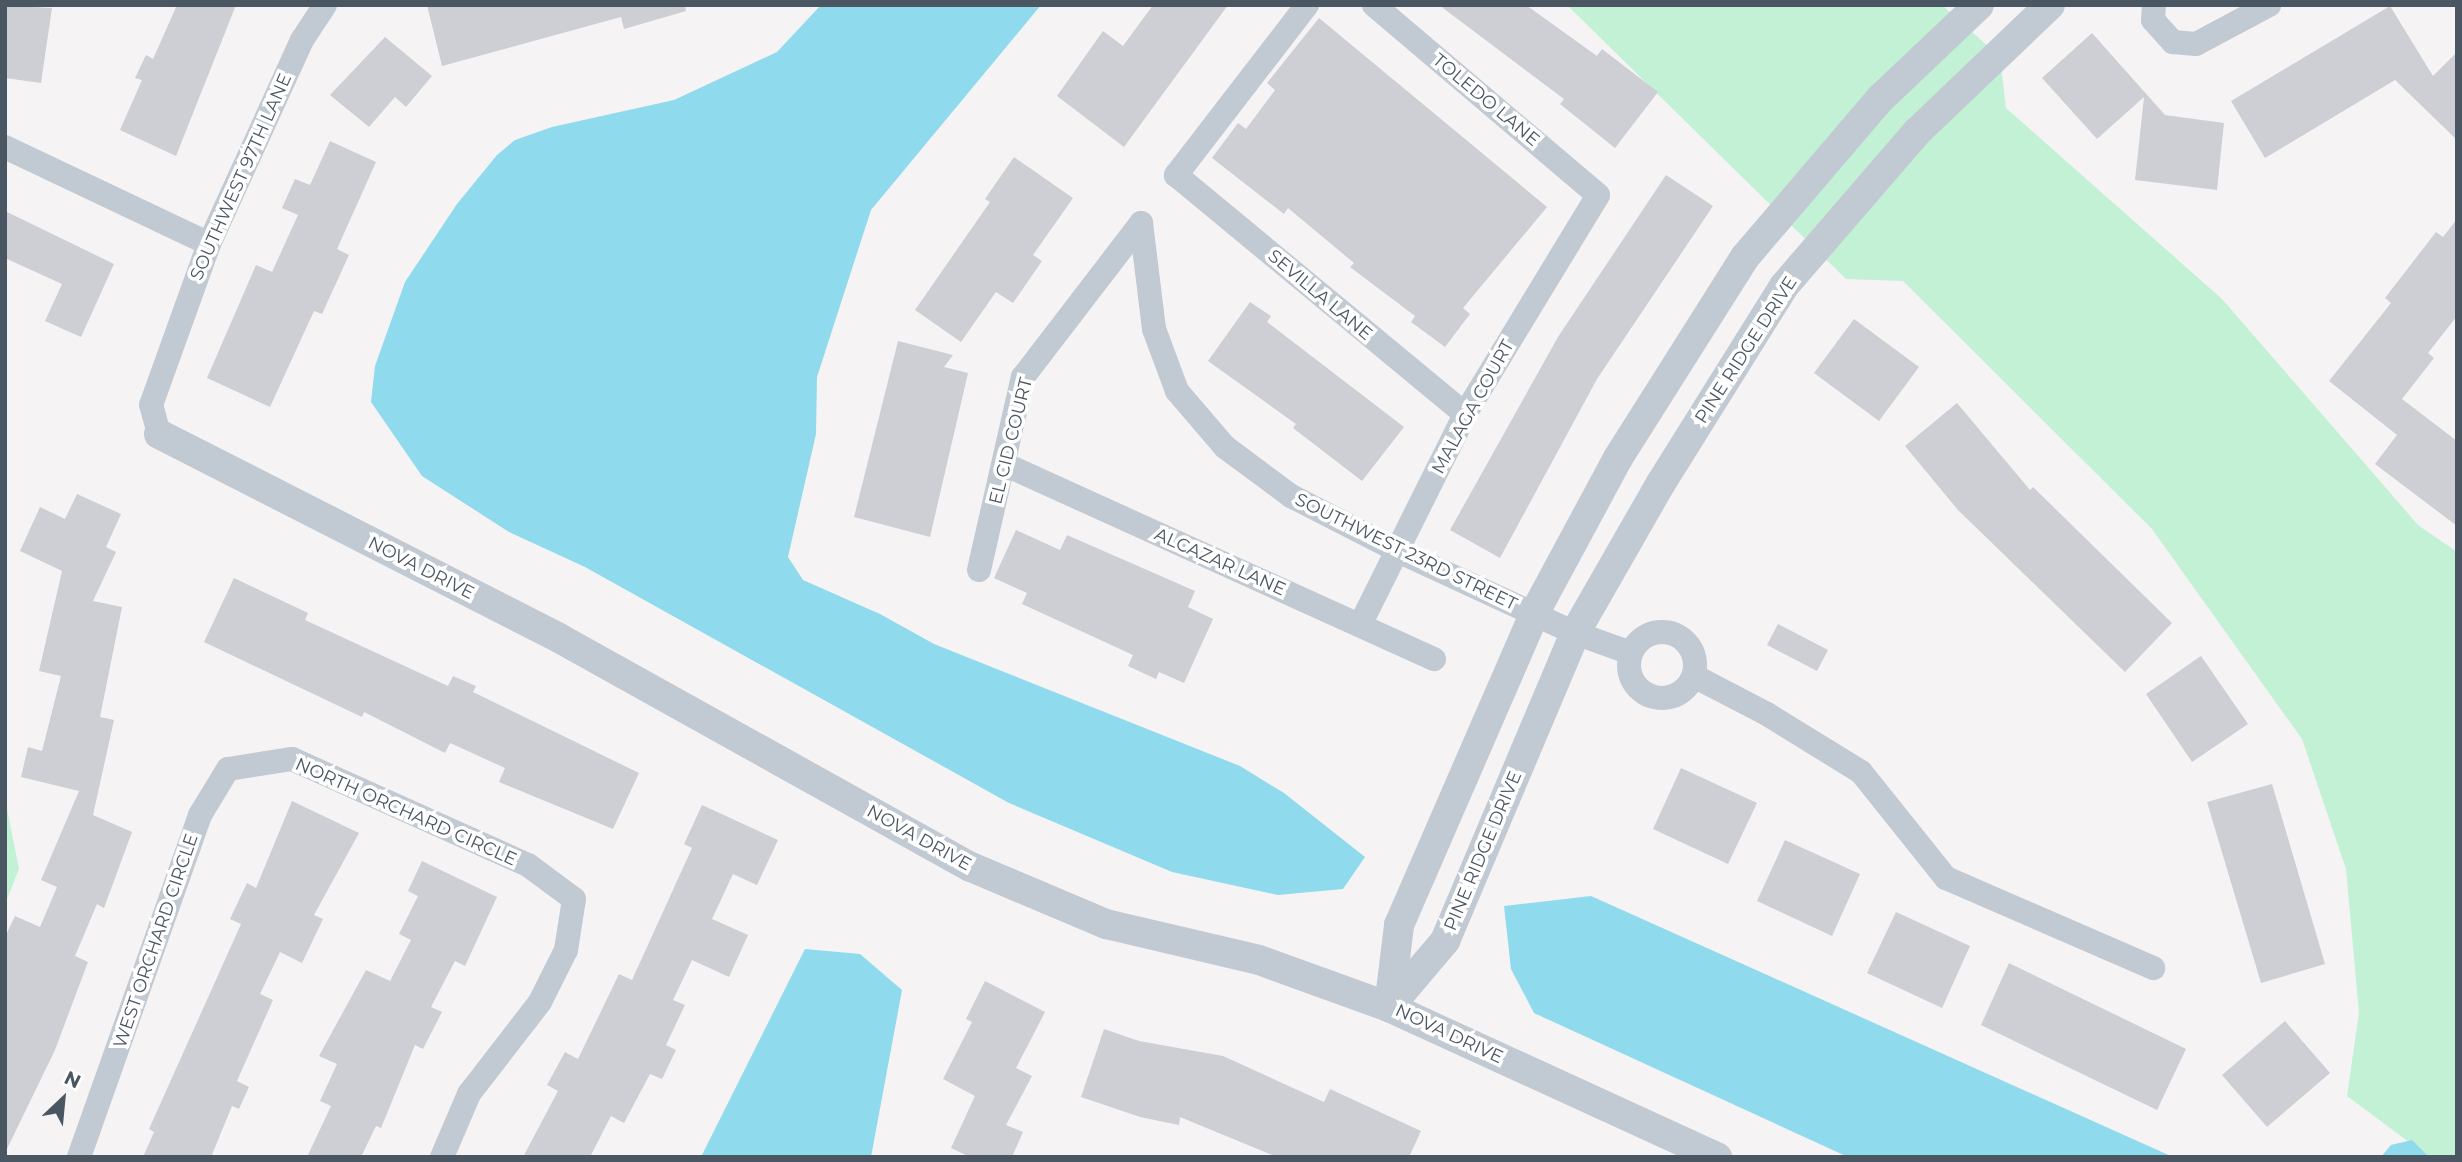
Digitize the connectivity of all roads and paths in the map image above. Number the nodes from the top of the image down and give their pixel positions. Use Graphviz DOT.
graph roads {
  1 [pos="325,5"];
  2 [pos="1307,5"];
  3 [pos="1374,5"];
  4 [pos="1979,5"];
  5 [pos="2050,5"];
  6 [pos="2154,5"];
  7 [pos="2269,5"];
  8 [pos="5,147"];
  9 [pos="1598,195"];
  10 [pos="1141,223"];
  11 [pos="209,244"];
  12 [pos="1465,414"];
  13 [pos="159,434"];
  14 [pos="1006,465"];
  15 [pos="1396,550"];
  16 [pos="979,570"];
  17 [pos="1534,614"];
  18 [pos="1360,625"];
  19 [pos="1575,633"];
  20 [pos="1631,653"];
  21 [pos="1434,659"];
  22 [pos="1694,676"];
  23 [pos="228,769"];
  24 [pos="2153,968"];
  25 [pos="1390,1007"];
  26 [pos="79,1157"];
  27 [pos="442,1157"];
  28 [pos="1717,1157"];
  1 -- 11 [label="street, SOUTHWEST 97TH LANE"];
  2 -- 12 [label="street, SEVILLA LANE"];
  3 -- 9 [label="street, TOLEDO LANE"];
  4 -- 17 [label="street"];
  5 -- 19 [label="street, PINE RIDGE DRIVE"];
  6 -- 7 [label="street"];
  8 -- 11 [label="street"];
  9 -- 12 [label="street, MALAGA COURT"];
  10 -- 14 [label="street, EL CID COURT"];
  10 -- 15 [label="street, SOUTHWEST 23RD STREET"];
  11 -- 13 [label="street, SOUTHWEST 97TH LANE"];
  12 -- 15 [label="street, MALAGA COURT"];
  13 -- 25 [label="street, NOVA DRIVE"];
  14 -- 16 [label="street, EL CID COURT"];
  14 -- 18 [label="street, ALCAZAR LANE"];
  15 -- 17 [label="street, SOUTHWEST 23RD STREET"];
  15 -- 18 [label="street, MALAGA COURT"];
  17 -- 19 [label="street, SOUTHWEST 23RD STREET"];
  17 -- 25 [label="street"];
  18 -- 21 [label="street, ALCAZAR LANE"];
  19 -- 20 [label="street, SOUTHWEST 23RD STREET"];
  19 -- 25 [label="street, PINE RIDGE DRIVE"];
  20 -- 22 [label="street"];
  20 -- 22 [label="street"];
  22 -- 24 [label="street"];
  23 -- 26 [label="street, WEST ORCHARD CIRCLE"];
  23 -- 27 [label="street, NORTH ORCHARD CIRCLE"];
  25 -- 28 [label="street, NOVA DRIVE"];
}
